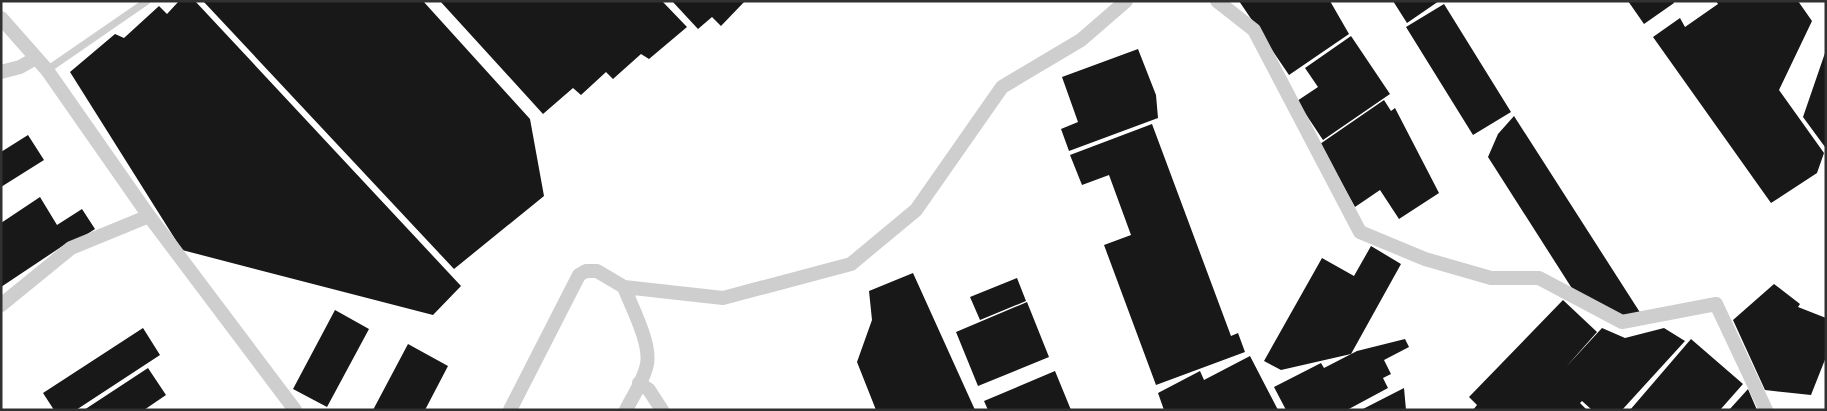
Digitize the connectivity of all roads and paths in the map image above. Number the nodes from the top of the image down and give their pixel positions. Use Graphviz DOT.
graph roads {
  1 [pos="147,1"];
  2 [pos="1126,1"];
  3 [pos="1217,1"];
  4 [pos="1,18"];
  5 [pos="36,58"];
  6 [pos="47,70"];
  7 [pos="1,72"];
  8 [pos="149,216"];
  9 [pos="624,288"];
  10 [pos="1,305"];
  11 [pos="639,383"];
  12 [pos="295,410"];
  13 [pos="510,410"];
  14 [pos="626,410"];
  15 [pos="662,410"];
  16 [pos="1766,410"];
  1 -- 6 [label="lane"];
  2 -- 9 [label="street"];
  3 -- 16 [label="street"];
  4 -- 5 [label="street"];
  5 -- 6 [label="street"];
  5 -- 7 [label="street"];
  6 -- 8 [label="street"];
  8 -- 10 [label="street"];
  8 -- 12 [label="street"];
  9 -- 11 [label="street"];
  9 -- 13 [label="street"];
  11 -- 14 [label="street"];
  11 -- 15 [label="street"];
}
